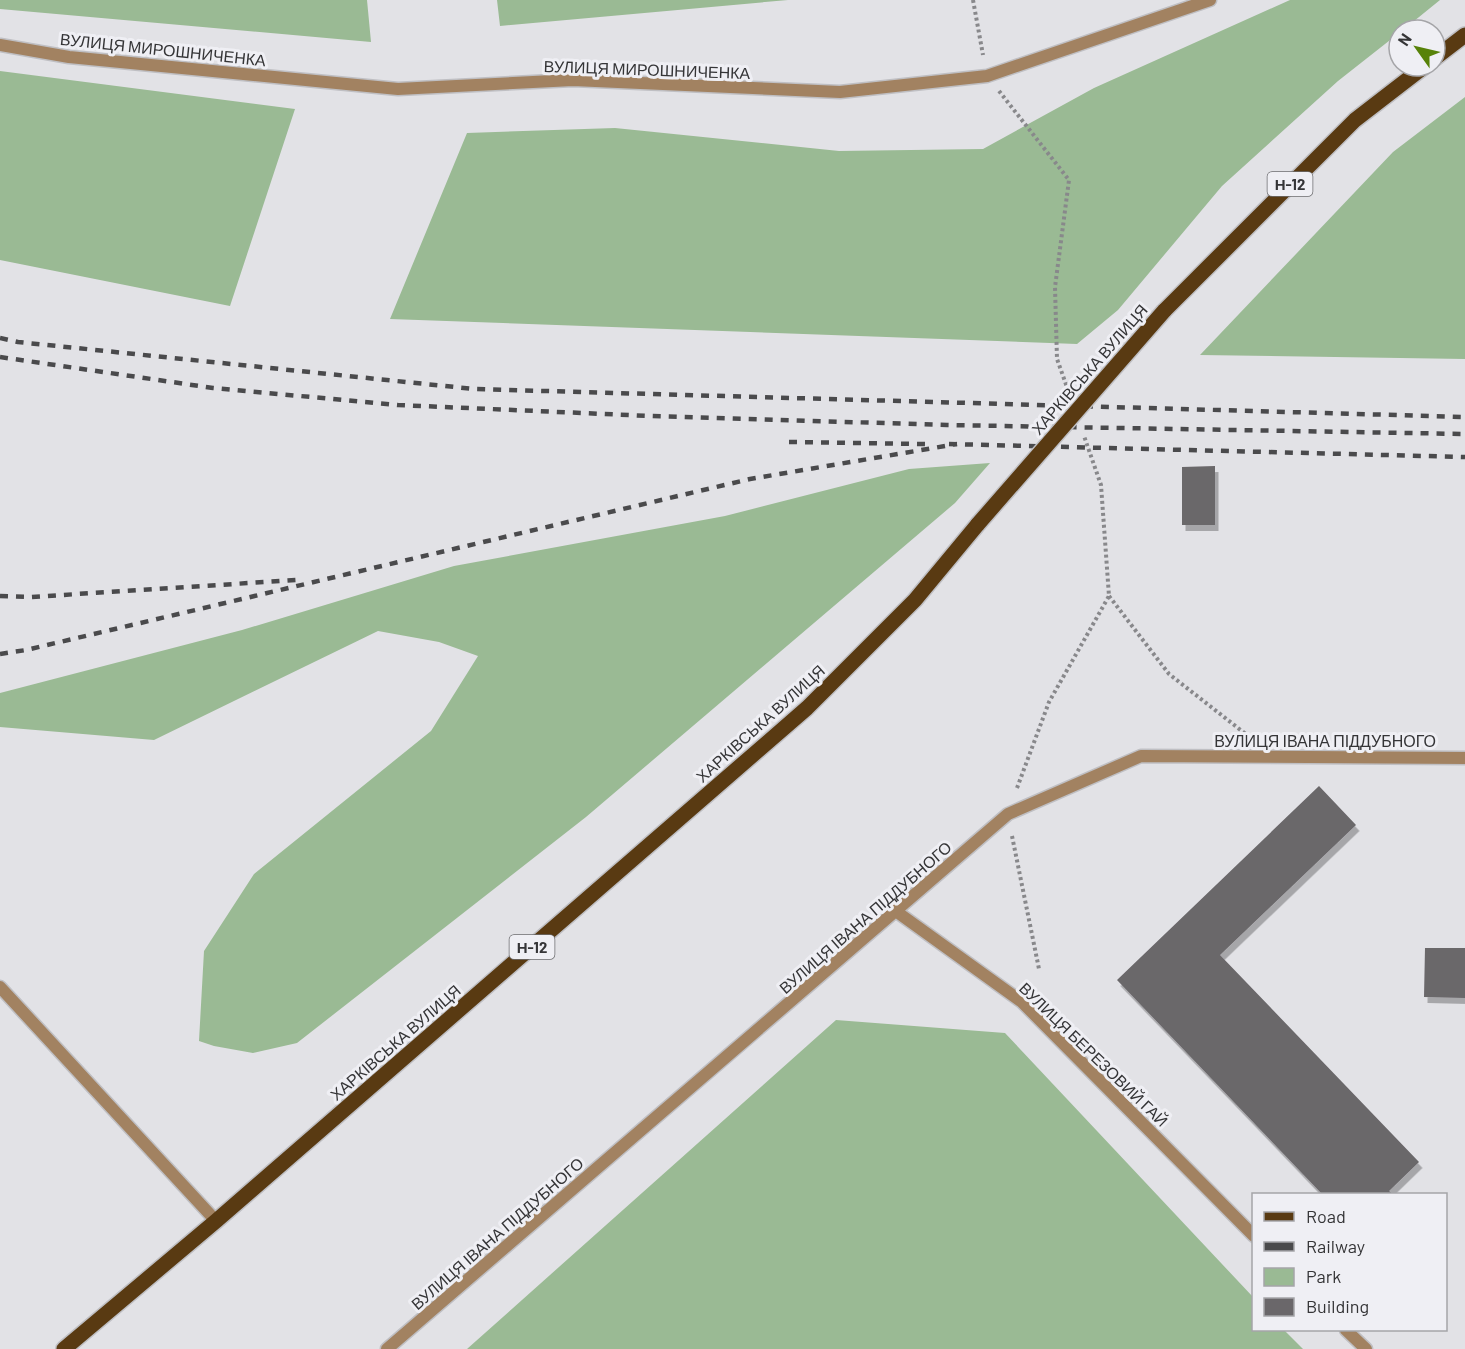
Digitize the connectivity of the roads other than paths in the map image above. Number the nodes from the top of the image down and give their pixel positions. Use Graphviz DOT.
graph roads {
  1 [pos="1210,0"];
  2 [pos="1465,35"];
  3 [pos="0,45"];
  4 [pos="1447,49"];
  5 [pos="1409,78"];
  6 [pos="1465,758"];
  7 [pos="897,912"];
  8 [pos="0,987"];
  9 [pos="216,1221"];
  10 [pos="1252,1234"];
  11 [pos="1348,1331"];
  12 [pos="64,1349"];
  13 [pos="387,1349"];
  14 [pos="1366,1349"];
  1 -- 3 [label="street, ВУЛИЦЯ МИРОШНИЧЕНКА"];
  2 -- 4 [label="main road"];
  5 -- 9 [label="main road, ХАРКІВСЬКА ВУЛИЦЯ / Н-12, bridge"];
  6 -- 7 [label="street, ВУЛИЦЯ ІВАНА ПІДДУБНОГО"];
  7 -- 10 [label="street, ВУЛИЦЯ БЕРЕЗОВИЙ ГАЙ"];
  7 -- 13 [label="street, ВУЛИЦЯ ІВАНА ПІДДУБНОГО"];
  8 -- 9 [label="street"];
  9 -- 12 [label="main road, ХАРКІВСЬКА ВУЛИЦЯ / Н-12"];
  11 -- 14 [label="street"];
}
